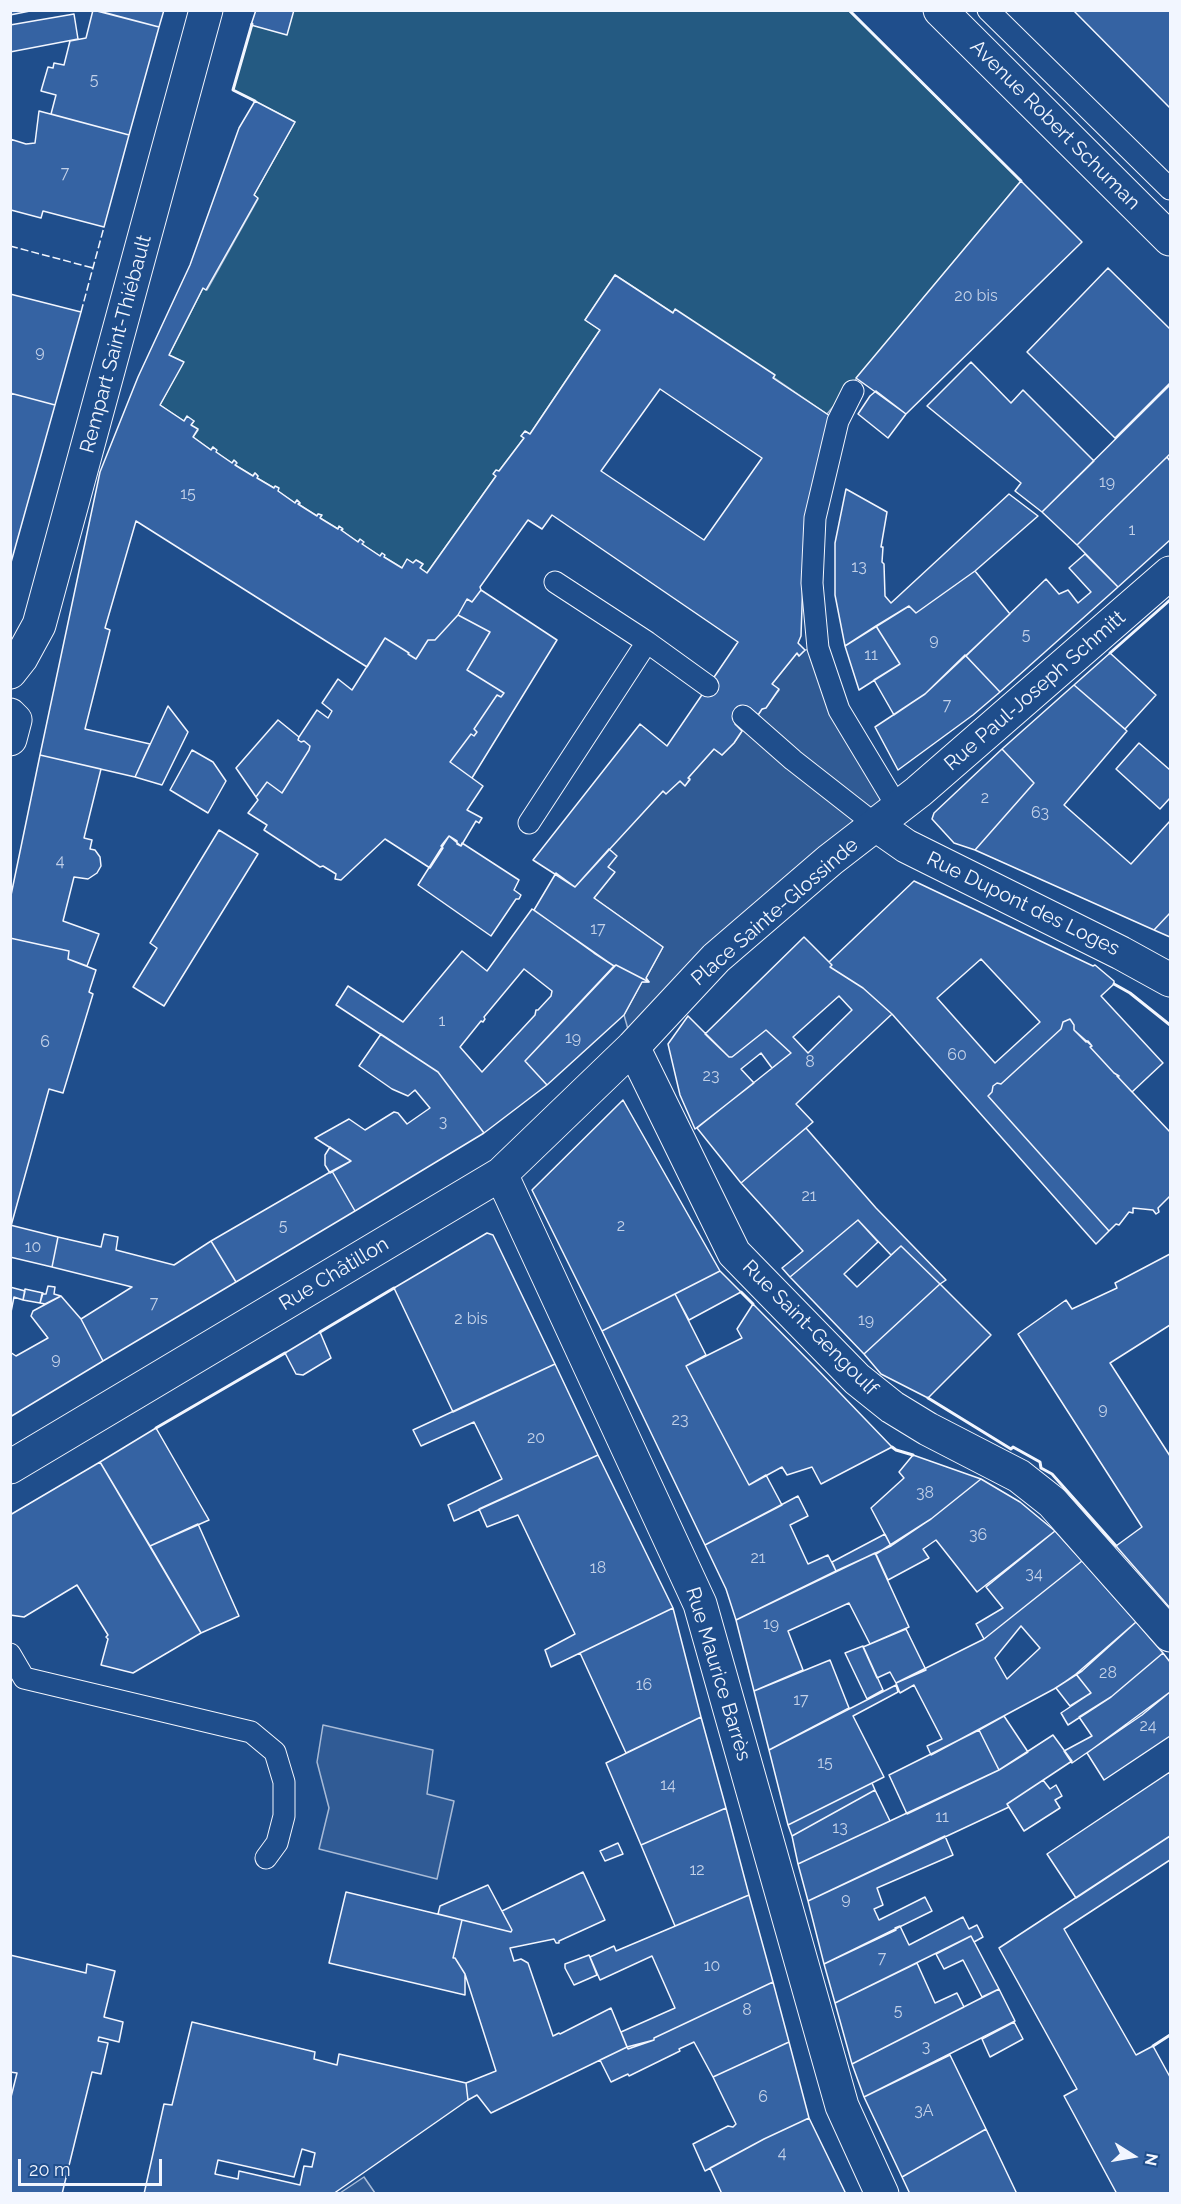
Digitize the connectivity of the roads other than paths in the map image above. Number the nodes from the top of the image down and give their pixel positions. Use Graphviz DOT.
graph roads {
  1 [pos="206,10"];
  2 [pos="940,10"];
  3 [pos="988,10"];
  4 [pos="1170,189"];
  5 [pos="1170,240"];
  6 [pos="853,391"];
  7 [pos="1170,573"];
  8 [pos="555,582"];
  9 [pos="647,642"];
  10 [pos="10,672"];
  11 [pos="708,686"];
  12 [pos="10,715"];
  13 [pos="743,717"];
  14 [pos="10,739"];
  15 [pos="887,816"];
  16 [pos="529,823"];
  17 [pos="1170,980"];
  18 [pos="633,1047"];
  19 [pos="501,1174"];
  20 [pos="10,1467"];
  21 [pos="1170,1635"];
  22 [pos="10,1654"];
  23 [pos="266,1858"];
  24 [pos="882,2193"];
  1 -- 10 [label="street, Rempart Saint-Thiébault"];
  2 -- 5 [label="street, Avenue Robert Schuman"];
  3 -- 4 [label="lane, Avenue Robert Schuman"];
  6 -- 15 [label="lane"];
  7 -- 15 [label="street, Rue Paul-Joseph Schmitt"];
  8 -- 9 [label="lane"];
  9 -- 11 [label="lane"];
  9 -- 16 [label="lane"];
  12 -- 14 [label="street"];
  13 -- 15 [label="lane"];
  15 -- 17 [label="street, Rue Dupont des Loges"];
  15 -- 18 [label="street, Place Sainte-Glossinde"];
  18 -- 19 [label="street, Rue Châtillon"];
  18 -- 21 [label="street, Rue Saint-Gengoulf"];
  19 -- 20 [label="street, Rue Châtillon"];
  19 -- 24 [label="street, Rue Maurice Barrès"];
  22 -- 23 [label="lane"];
}
